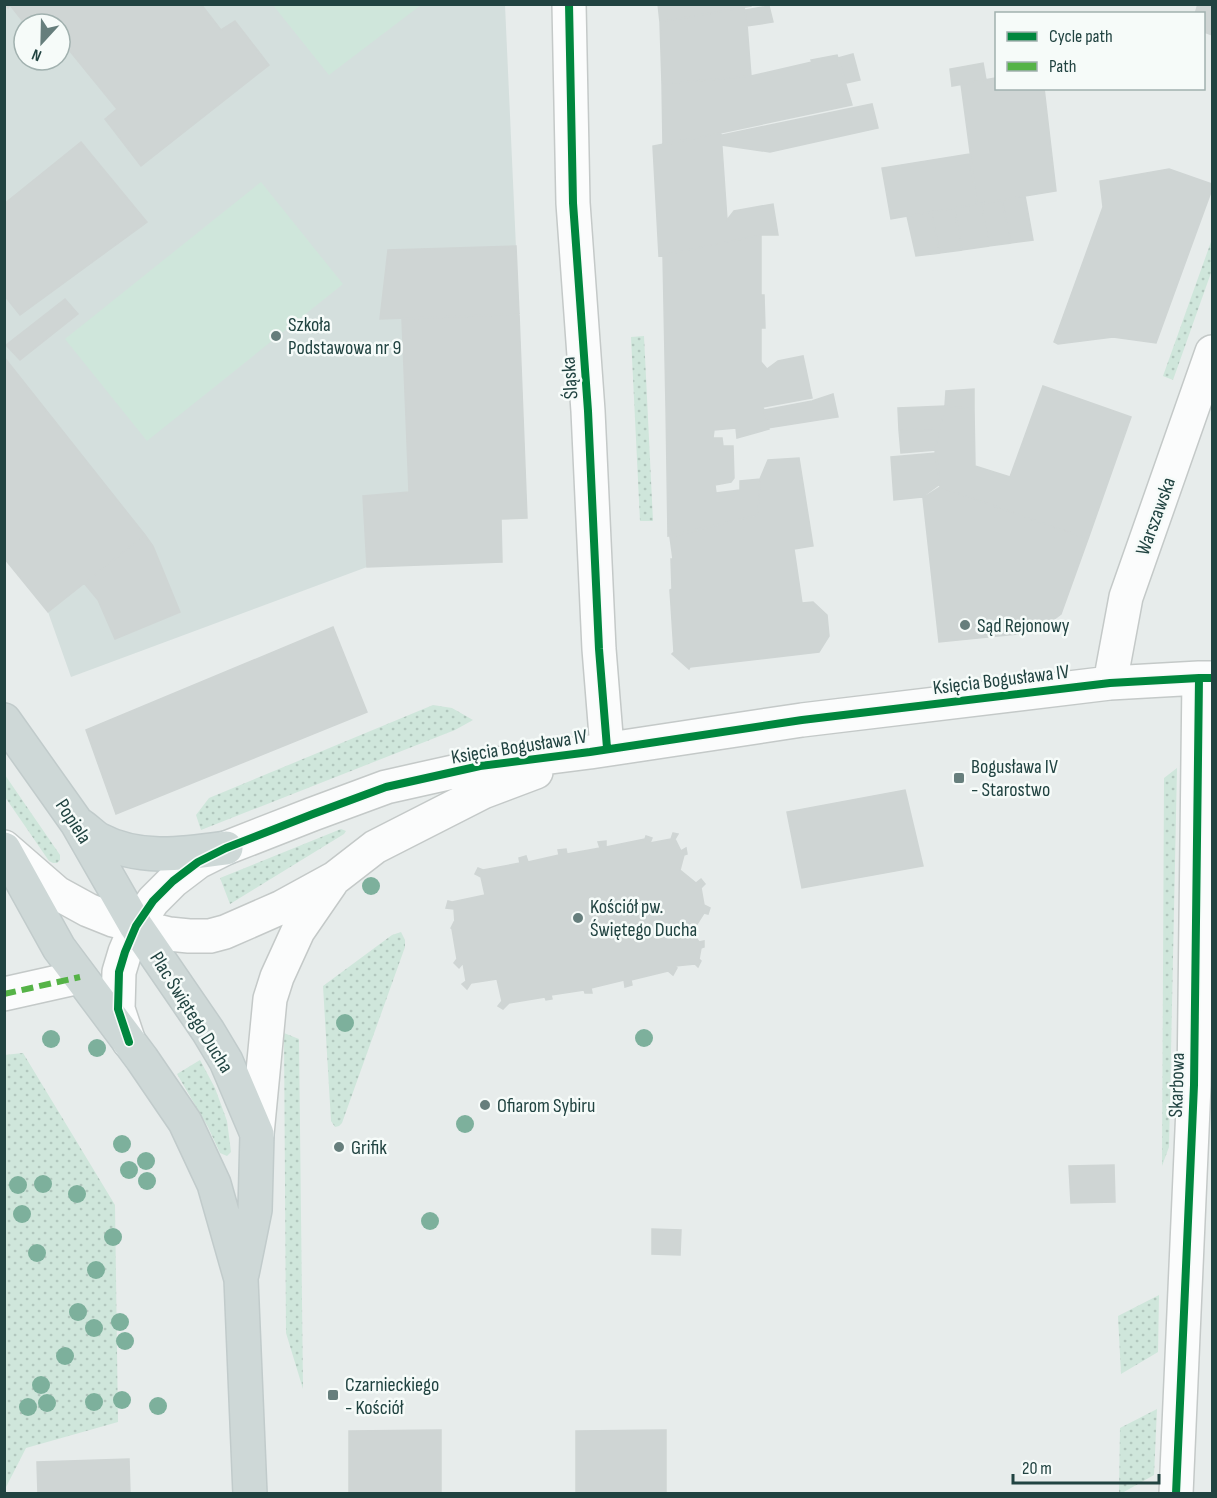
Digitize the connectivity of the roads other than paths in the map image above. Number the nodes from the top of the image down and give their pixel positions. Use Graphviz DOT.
graph roads {
  1 [pos="569,4"];
  2 [pos="1212,352"];
  3 [pos="1206,678"];
  4 [pos="1110,683"];
  5 [pos="4,720"];
  6 [pos="598,750"];
  7 [pos="77,823"];
  8 [pos="4,848"];
  9 [pos="226,848"];
  10 [pos="335,878"];
  11 [pos="136,926"];
  12 [pos="80,977"];
  13 [pos="4,994"];
  14 [pos="129,1042"];
  15 [pos="1212,1047"];
  16 [pos="1194,1085"];
  17 [pos="1202,1125"];
  18 [pos="257,1134"];
  19 [pos="241,1279"];
  20 [pos="250,1494"];
  21 [pos="1176,1494"];
  1 -- 6 [label="street, Śląska"];
  2 -- 4 [label="street, Warszawska"];
  3 -- 4 [label="street, Księcia Bogusława IV"];
  3 -- 16 [label="street, Skarbowa"];
  4 -- 6 [label="street, Księcia Bogusława IV"];
  5 -- 7 [label="main road, Popiela"];
  6 -- 9 [label="street, Księcia Bogusława IV"];
  6 -- 10 [label="street, Księcia Bogusława IV"];
  7 -- 9 [label="main road"];
  7 -- 11 [label="main road, Popiela"];
  8 -- 11 [label="street"];
  8 -- 12 [label="main road"];
  9 -- 11 [label="street, Księcia Bogusława IV"];
  10 -- 11 [label="street, Księcia Bogusława IV"];
  10 -- 18 [label="street, Plac Świętego Ducha"];
  11 -- 14 [label="street, Księcia Bogusława IV"];
  11 -- 18 [label="main road, Plac Świętego Ducha"];
  12 -- 13 [label="street"];
  12 -- 14 [label="main road"];
  14 -- 19 [label="main road"];
  15 -- 16 [label="street, Skarbowa"];
  16 -- 17 [label="street, Skarbowa"];
  17 -- 21 [label="street, Skarbowa"];
  18 -- 19 [label="main road, Plac Świętego Ducha"];
  19 -- 20 [label="main road"];
}
